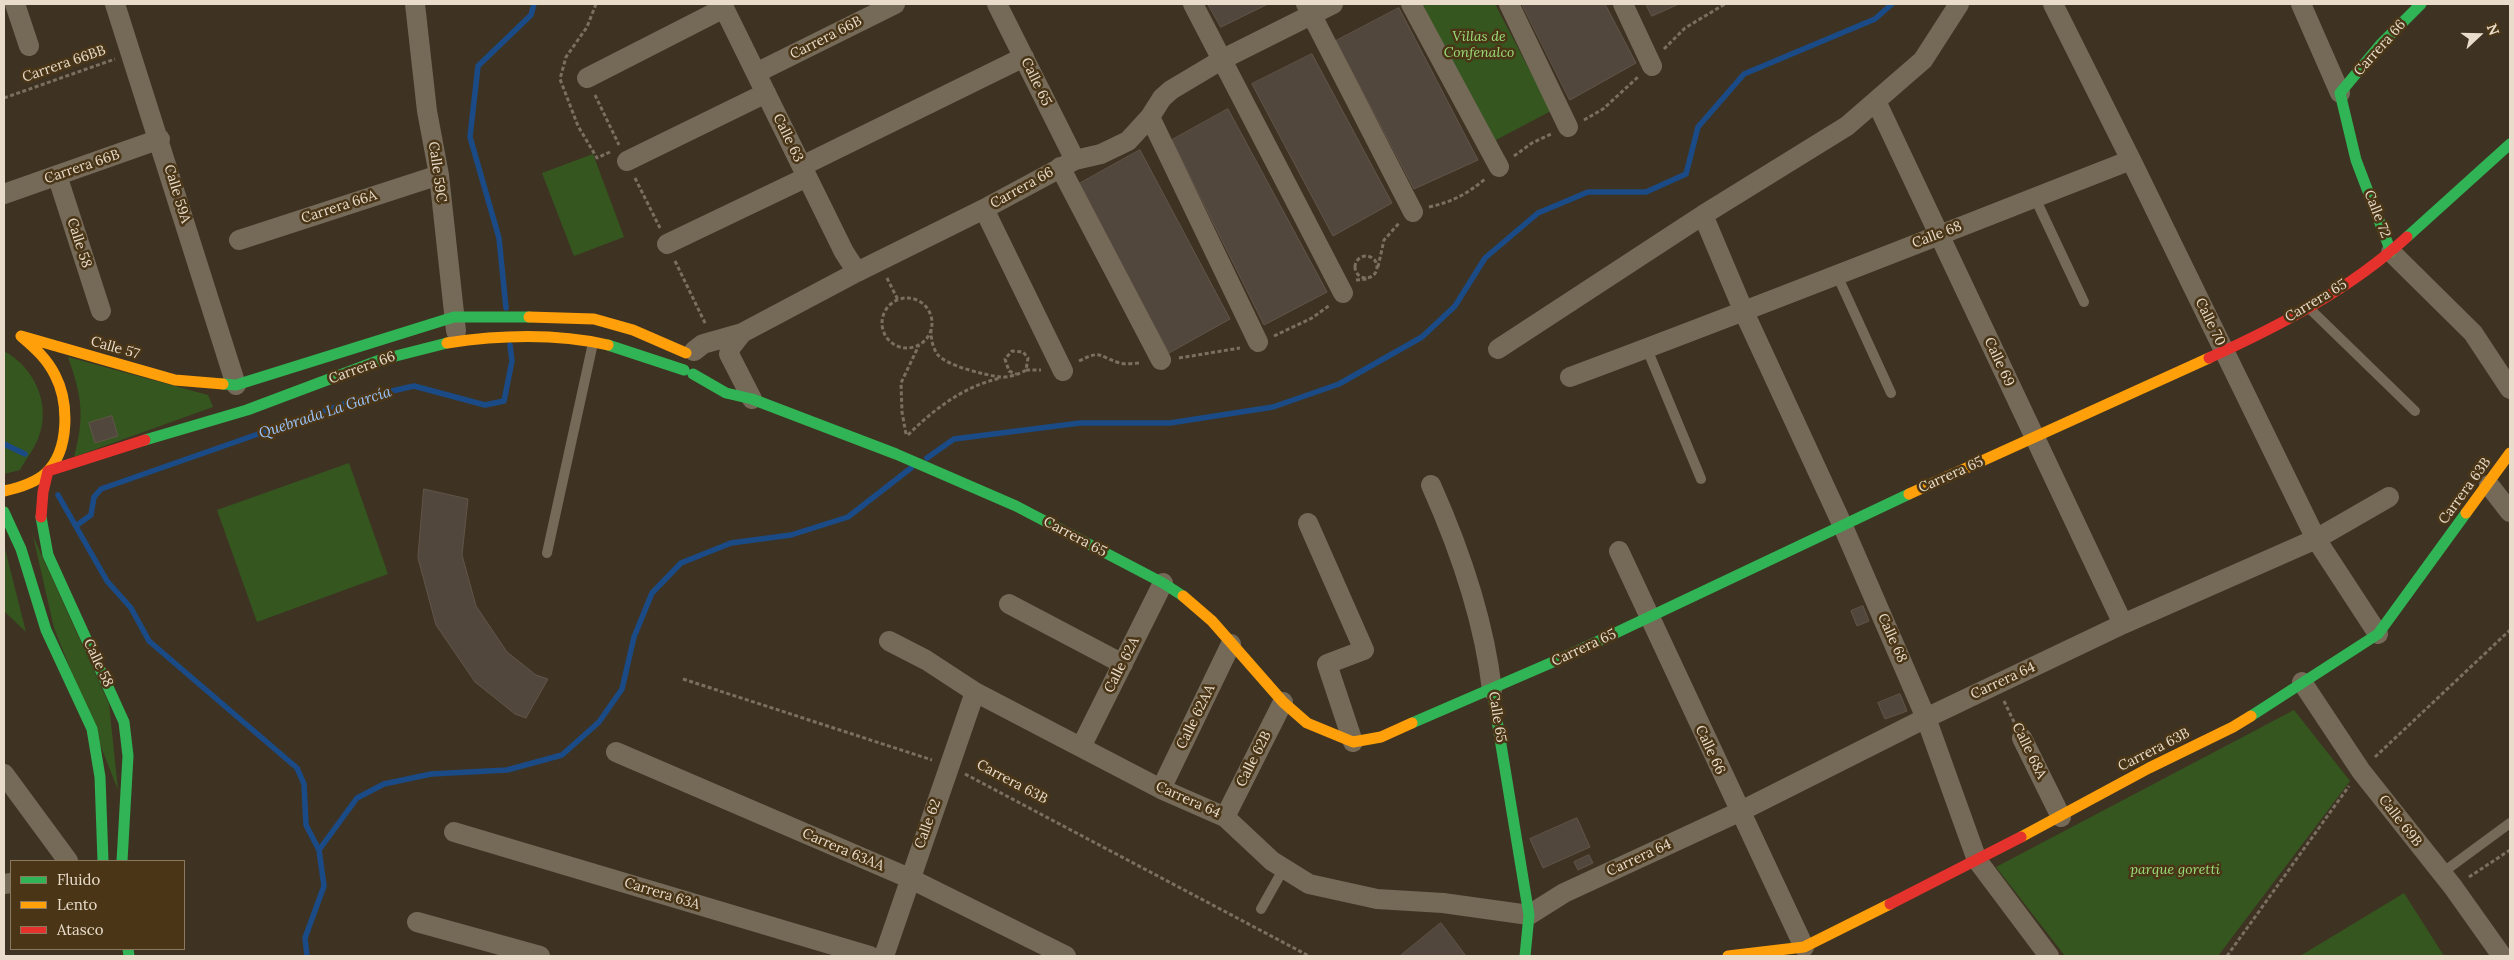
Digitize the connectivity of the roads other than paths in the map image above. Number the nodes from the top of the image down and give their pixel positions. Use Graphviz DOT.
graph roads {
  1 [pos="15,4"];
  2 [pos="115,4"];
  3 [pos="415,4"];
  4 [pos="895,4"];
  5 [pos="997,4"];
  6 [pos="1193,4"];
  7 [pos="1334,4"];
  8 [pos="1411,4"];
  9 [pos="1509,4"];
  10 [pos="1623,4"];
  11 [pos="1959,4"];
  12 [pos="2052,4"];
  13 [pos="2301,4"];
  14 [pos="2421,4"];
  15 [pos="723,6"];
  16 [pos="1309,9"];
  17 [pos="29,46"];
  18 [pos="1024,57"];
  19 [pos="1224,59"];
  20 [pos="1652,66"];
  21 [pos="756,73"];
  22 [pos="586,78"];
  23 [pos="766,93"];
  24 [pos="2340,93"];
  25 [pos="1876,100"];
  26 [pos="1150,117"];
  27 [pos="1568,127"];
  28 [pos="160,139"];
  29 [pos="2510,144"];
  30 [pos="2132,160"];
  31 [pos="627,162"];
  32 [pos="1067,163"];
  33 [pos="1499,167"];
  34 [pos="805,171"];
  35 [pos="57,175"];
  36 [pos="439,175"];
  37 [pos="4,194"];
  38 [pos="2034,198"];
  39 [pos="984,209"];
  40 [pos="1413,212"];
  41 [pos="1703,214"];
  42 [pos="1939,234"];
  43 [pos="239,240"];
  44 [pos="667,244"];
  45 [pos="2391,252"];
  46 [pos="857,272"];
  47 [pos="1837,275"];
  48 [pos="1343,293"];
  49 [pos="2084,302"];
  50 [pos="2310,309"];
  51 [pos="101,311"];
  52 [pos="1744,312"];
  53 [pos="454,317"];
  54 [pos="742,333"];
  55 [pos="16,335"];
  56 [pos="466,339"];
  57 [pos="593,342"];
  58 [pos="1258,342"];
  59 [pos="1647,348"];
  60 [pos="1498,349"];
  61 [pos="2224,350"];
  62 [pos="697,357"];
  63 [pos="1161,360"];
  64 [pos="1063,371"];
  65 [pos="688,372"];
  66 [pos="723,372"];
  67 [pos="1570,378"];
  68 [pos="203,384"];
  69 [pos="236,385"];
  70 [pos="2510,389"];
  71 [pos="1892,393"];
  72 [pos="752,399"];
  73 [pos="2415,410"];
  74 [pos="2034,437"];
  75 [pos="2510,453"];
  76 [pos="48,471"];
  77 [pos="1701,479"];
  78 [pos="1431,485"];
  79 [pos="2489,485"];
  80 [pos="4,491"];
  81 [pos="2390,497"];
  82 [pos="4,512"];
  83 [pos="2510,512"];
  84 [pos="1308,523"];
  85 [pos="1842,524"];
  86 [pos="2316,539"];
  87 [pos="1619,551"];
  88 [pos="547,553"];
  89 [pos="1163,584"];
  90 [pos="1009,604"];
  91 [pos="1650,616"];
  92 [pos="2123,624"];
  93 [pos="2378,634"];
  94 [pos="889,641"];
  95 [pos="1231,644"];
  96 [pos="1123,664"];
  97 [pos="2302,682"];
  98 [pos="1492,690"];
  99 [pos="975,692"];
  100 [pos="1283,702"];
  101 [pos="1926,718"];
  102 [pos="2022,738"];
  103 [pos="1353,742"];
  104 [pos="1081,747"];
  105 [pos="616,752"];
  106 [pos="4,774"];
  107 [pos="1161,789"];
  108 [pos="1739,812"];
  109 [pos="1224,817"];
  110 [pos="2062,817"];
  111 [pos="2510,824"];
  112 [pos="454,832"];
  113 [pos="67,860"];
  114 [pos="103,860"];
  115 [pos="122,860"];
  116 [pos="1977,860"];
  117 [pos="1284,868"];
  118 [pos="909,878"];
  119 [pos="2447,880"];
  120 [pos="1261,909"];
  121 [pos="1529,915"];
  122 [pos="417,922"];
  123 [pos="1804,947"];
  124 [pos="1035,950"];
  125 [pos="540,956"];
  126 [pos="870,956"];
  127 [pos="884,956"];
  128 [pos="1066,956"];
  129 [pos="1525,956"];
  130 [pos="1728,956"];
  131 [pos="2049,956"];
  132 [pos="2502,956"];
  1 -- 17 [label="street"];
  2 -- 28 [label="street, Calle 59A"];
  3 -- 36 [label="street, Calle 59C"];
  4 -- 21 [label="street, Carrera 66B"];
  5 -- 18 [label="street, Calle 65"];
  6 -- 19 [label="street"];
  7 -- 16 [label="street, Carrera 66"];
  8 -- 33 [label="street"];
  9 -- 27 [label="street"];
  10 -- 20 [label="street"];
  11 -- 25 [label="street"];
  12 -- 30 [label="street, Calle 70"];
  13 -- 24 [label="street, Calle 72"];
  14 -- 24 [label="main road, Carrera 66"];
  15 -- 21 [label="street, Calle 63"];
  15 -- 22 [label="street"];
  16 -- 19 [label="street, Carrera 66"];
  16 -- 40 [label="street"];
  18 -- 32 [label="street, Calle 65"];
  18 -- 34 [label="street"];
  19 -- 26 [label="street, Carrera 66"];
  19 -- 48 [label="street"];
  21 -- 23 [label="street, Calle 63"];
  23 -- 31 [label="street"];
  23 -- 34 [label="street, Calle 63"];
  24 -- 45 [label="main road, Calle 72"];
  25 -- 41 [label="street"];
  25 -- 42 [label="street, Calle 69"];
  26 -- 32 [label="street, Carrera 66"];
  26 -- 58 [label="street"];
  28 -- 35 [label="street, Carrera 66B"];
  28 -- 69 [label="street, Calle 59A"];
  29 -- 45 [label="main road, Carrera 65"];
  30 -- 38 [label="street, Calle 68"];
  30 -- 61 [label="street, Calle 70"];
  32 -- 39 [label="street, Carrera 66"];
  32 -- 63 [label="street, Calle 65"];
  34 -- 44 [label="street"];
  34 -- 46 [label="street, Calle 63"];
  35 -- 37 [label="street, Carrera 66B"];
  35 -- 51 [label="street, Calle 58"];
  36 -- 43 [label="street, Carrera 66A"];
  36 -- 53 [label="street, Calle 59C"];
  38 -- 42 [label="street, Calle 68"];
  38 -- 49 [label="lane"];
  39 -- 46 [label="street, Carrera 66"];
  39 -- 64 [label="street"];
  41 -- 52 [label="street, Calle 68"];
  41 -- 60 [label="street"];
  42 -- 47 [label="street, Calle 68"];
  42 -- 74 [label="street, Calle 69"];
  45 -- 50 [label="main road, Carrera 65"];
  45 -- 70 [label="street, Calle 72"];
  46 -- 54 [label="street, Carrera 66"];
  47 -- 52 [label="street, Calle 68"];
  47 -- 71 [label="lane"];
  50 -- 61 [label="main road, Carrera 65"];
  50 -- 73 [label="lane"];
  52 -- 59 [label="street, Calle 68"];
  52 -- 85 [label="street, Calle 68"];
  53 -- 56 [label="street, Calle 59C"];
  53 -- 62 [label="main road, Carrera 66"];
  53 -- 69 [label="main road, Carrera 66"];
  54 -- 62 [label="street, Carrera 66"];
  54 -- 72 [label="street"];
  55 -- 68 [label="main road, Calle 57"];
  55 -- 76 [label="main road, Calle 58"];
  56 -- 57 [label="main road, Carrera 66"];
  56 -- 76 [label="main road, Carrera 66"];
  57 -- 65 [label="main road, Carrera 66"];
  57 -- 88 [label="lane"];
  59 -- 67 [label="street, Calle 68"];
  59 -- 77 [label="lane"];
  61 -- 74 [label="main road, Carrera 65"];
  61 -- 86 [label="street, Calle 70"];
  62 -- 65 [label="main road"];
  62 -- 65 [label="main road"];
  65 -- 72 [label="main road, Carrera 65"];
  66 -- 72 [label="main road, Carrera 65"];
  68 -- 69 [label="main road, Carrera 66"];
  72 -- 89 [label="main road, Carrera 65"];
  74 -- 85 [label="main road, Carrera 65"];
  74 -- 92 [label="street, Calle 69"];
  75 -- 79 [label="main road, Carrera 63B"];
  76 -- 80 [label="main road, Carrera 66"];
  76 -- 115 [label="main road, Calle 58"];
  78 -- 98 [label="street, Calle 65"];
  79 -- 83 [label="street"];
  79 -- 93 [label="main road, Carrera 63B"];
  81 -- 86 [label="street, Carrera 64"];
  82 -- 114 [label="main road"];
  84 -- 103 [label="street"];
  85 -- 91 [label="main road, Carrera 65"];
  85 -- 101 [label="street, Calle 68"];
  86 -- 92 [label="street, Carrera 64"];
  86 -- 93 [label="street, Calle 70"];
  87 -- 91 [label="street, Calle 66"];
  89 -- 95 [label="main road, Carrera 65"];
  89 -- 96 [label="street, Calle 62A"];
  90 -- 96 [label="street"];
  91 -- 98 [label="main road, Carrera 65"];
  91 -- 108 [label="street, Calle 66"];
  92 -- 101 [label="street, Carrera 64"];
  93 -- 97 [label="main road, Carrera 63B"];
  94 -- 99 [label="street, Carrera 64"];
  95 -- 100 [label="main road, Carrera 65"];
  95 -- 107 [label="street, Calle 62AA"];
  96 -- 104 [label="street, Calle 62A"];
  97 -- 110 [label="main road, Carrera 63B"];
  97 -- 119 [label="street, Calle 69B"];
  98 -- 103 [label="main road, Carrera 65"];
  98 -- 121 [label="main road, Calle 65"];
  99 -- 104 [label="street, Carrera 64"];
  99 -- 118 [label="street, Calle 62"];
  100 -- 103 [label="main road, Carrera 65"];
  100 -- 109 [label="street, Calle 62B"];
  101 -- 108 [label="street, Carrera 64"];
  101 -- 116 [label="street, Calle 68"];
  102 -- 110 [label="street, Calle 68A"];
  104 -- 107 [label="street, Carrera 64"];
  105 -- 118 [label="street, Carrera 63AA"];
  106 -- 113 [label="street"];
  107 -- 109 [label="street, Carrera 64"];
  108 -- 121 [label="street, Carrera 64"];
  108 -- 123 [label="street, Calle 66"];
  109 -- 117 [label="street, Carrera 64"];
  110 -- 116 [label="main road, Carrera 63B"];
  111 -- 119 [label="lane"];
  112 -- 126 [label="street, Carrera 63A"];
  116 -- 123 [label="main road, Carrera 63B"];
  116 -- 131 [label="street, Calle 68"];
  117 -- 120 [label="lane"];
  117 -- 121 [label="street, Carrera 64"];
  118 -- 124 [label="street, Carrera 63AA"];
  118 -- 127 [label="street, Calle 62"];
  119 -- 132 [label="street, Calle 69B"];
  121 -- 129 [label="main road, Calle 65"];
  122 -- 125 [label="street"];
  123 -- 130 [label="main road, Carrera 63B"];
  124 -- 128 [label="street, Carrera 63AA"];
}
